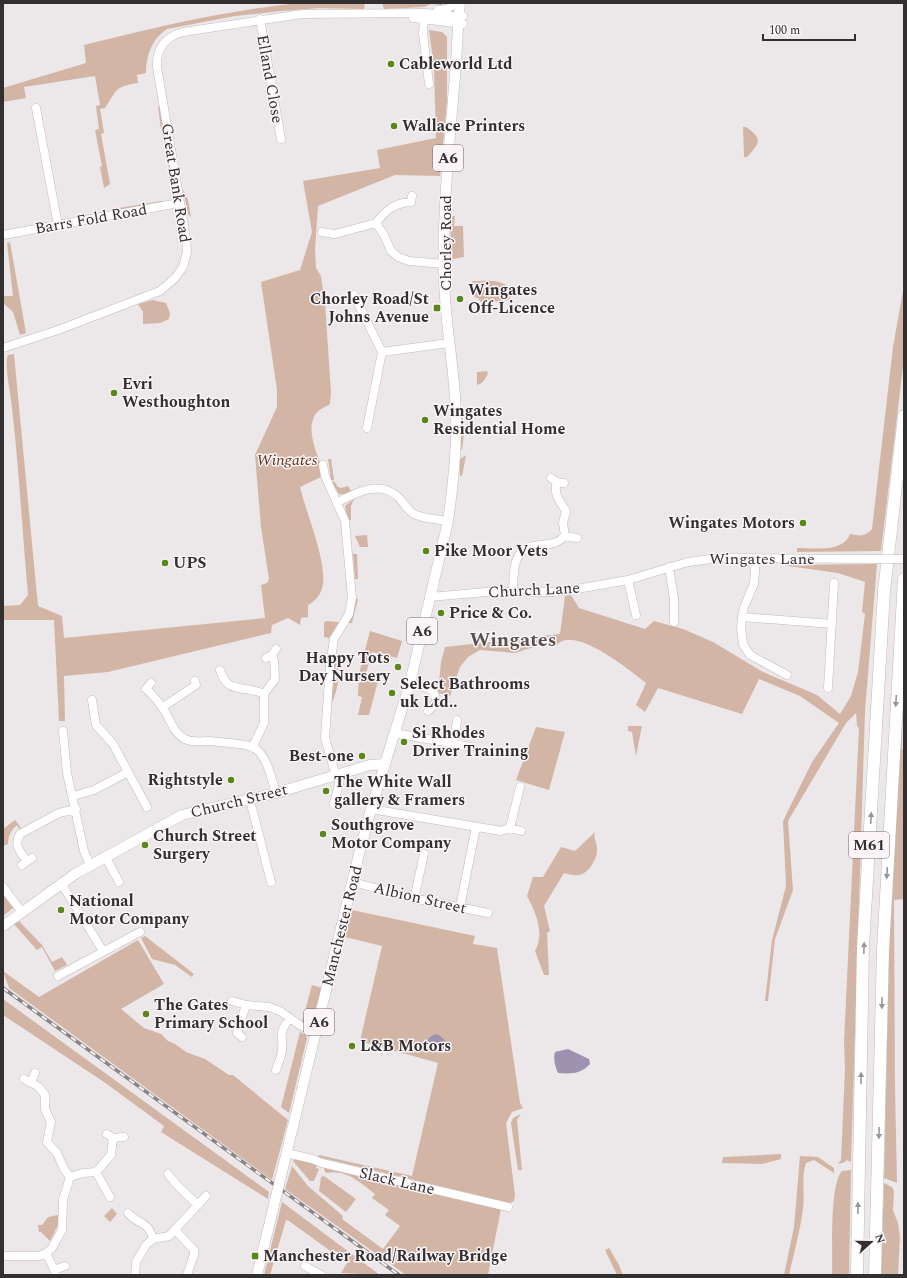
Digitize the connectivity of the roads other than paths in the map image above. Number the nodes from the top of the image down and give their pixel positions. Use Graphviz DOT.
graph roads {
  1 [pos="456,3"];
  2 [pos="460,3"];
  3 [pos="465,3"];
  4 [pos="389,13"];
  5 [pos="378,14"];
  6 [pos="260,19"];
  7 [pos="424,19"];
  8 [pos="460,20"];
  9 [pos="429,84"];
  10 [pos="36,108"];
  11 [pos="281,138"];
  12 [pos="411,202"];
  13 [pos="179,203"];
  14 [pos="376,223"];
  15 [pos="58,225"];
  16 [pos="322,232"];
  17 [pos="3,235"];
  18 [pos="444,264"];
  19 [pos="354,295"];
  20 [pos="449,343"];
  21 [pos="3,348"];
  22 [pos="382,352"];
  23 [pos="904,416"];
  24 [pos="369,426"];
  25 [pos="323,465"];
  26 [pos="557,481"];
  27 [pos="338,502"];
  28 [pos="448,522"];
  29 [pos="565,536"];
  30 [pos="577,538"];
  31 [pos="756,558"];
  32 [pos="904,560"];
  33 [pos="668,568"];
  34 [pos="636,578"];
  35 [pos="904,578"];
  36 [pos="628,580"];
  37 [pos="834,583"];
  38 [pos="513,592"];
  39 [pos="430,597"];
  40 [pos="636,615"];
  41 [pos="742,617"];
  42 [pos="674,622"];
  43 [pos="832,624"];
  44 [pos="271,654"];
  45 [pos="220,670"];
  46 [pos="787,675"];
  47 [pos="410,683"];
  48 [pos="197,685"];
  49 [pos="146,686"];
  50 [pos="828,688"];
  51 [pos="264,694"];
  52 [pos="102,705"];
  53 [pos="163,707"];
  54 [pos="428,711"];
  55 [pos="457,720"];
  56 [pos="63,731"];
  57 [pos="395,733"];
  58 [pos="454,744"];
  59 [pos="252,746"];
  60 [pos="472,746"];
  61 [pos="383,770"];
  62 [pos="128,772"];
  63 [pos="338,775"];
  64 [pos="520,786"];
  65 [pos="276,793"];
  66 [pos="73,796"];
  67 [pos="250,800"];
  68 [pos="148,803"];
  69 [pos="334,804"];
  70 [pos="76,809"];
  71 [pos="371,809"];
  72 [pos="476,827"];
  73 [pos="510,828"];
  74 [pos="521,831"];
  75 [pos="424,854"];
  76 [pos="105,856"];
  77 [pos="27,862"];
  78 [pos="90,865"];
  79 [pos="119,882"];
  80 [pos="271,882"];
  81 [pos="353,882"];
  82 [pos="61,883"];
  83 [pos="3,887"];
  84 [pos="414,899"];
  85 [pos="460,907"];
  86 [pos="22,912"];
  87 [pos="488,913"];
  88 [pos="3,926"];
  89 [pos="140,932"];
  90 [pos="103,951"];
  91 [pos="58,976"];
  92 [pos="232,1000"];
  93 [pos="246,1005"];
  94 [pos="290,1018"];
  95 [pos="317,1031"];
  96 [pos="237,1036"];
  97 [pos="276,1064"];
  98 [pos="35,1073"];
  99 [pos="124,1137"];
  100 [pos="287,1153"];
  101 [pos="96,1172"];
  102 [pos="173,1176"];
  103 [pos="70,1177"];
  104 [pos="206,1196"];
  105 [pos="110,1197"];
  106 [pos="198,1205"];
  107 [pos="508,1207"];
  108 [pos="129,1217"];
  109 [pos="175,1230"];
  110 [pos="153,1239"];
  111 [pos="46,1253"];
  112 [pos="3,1256"];
  113 [pos="64,1266"];
  114 [pos="305,1266"];
  115 [pos="56,1273"];
  116 [pos="312,1273"];
  117 [pos="135,1275"];
  118 [pos="187,1275"];
  119 [pos="258,1275"];
  120 [pos="321,1275"];
  121 [pos="857,1275"];
  122 [pos="875,1275"];
  1 -- 4 [label="street"];
  2 -- 8 [label="main road, Chorley Road / A6"];
  3 -- 8 [label="main road, Chorley Road / A6"];
  4 -- 5 [label="street"];
  4 -- 8 [label="street"];
  5 -- 6 [label="street"];
  5 -- 7 [label="street"];
  6 -- 11 [label="street, Elland Close"];
  6 -- 13 [label="street, Great Bank Road"];
  7 -- 8 [label="street"];
  7 -- 9 [label="street"];
  8 -- 18 [label="main road, Chorley Road / A6"];
  10 -- 15 [label="street"];
  12 -- 14 [label="street"];
  13 -- 15 [label="street, Barrs Fold Road"];
  13 -- 21 [label="street, Great Bank Road"];
  14 -- 16 [label="street"];
  14 -- 18 [label="street"];
  15 -- 17 [label="street, Barrs Fold Road"];
  18 -- 20 [label="main road, Chorley Road / A6"];
  19 -- 22 [label="street"];
  20 -- 22 [label="street"];
  20 -- 28 [label="main road, Chorley Road / A6"];
  22 -- 24 [label="street"];
  121 -- 23 [label="highway, M61, one-way"];
  25 -- 27 [label="street"];
  26 -- 29 [label="street"];
  27 -- 28 [label="street"];
  27 -- 63 [label="street"];
  28 -- 39 [label="main road, Chorley Road / A6"];
  29 -- 30 [label="street"];
  29 -- 38 [label="street"];
  31 -- 32 [label="street, Wingates Lane, bridge"];
  31 -- 33 [label="street, Wingates Lane"];
  31 -- 41 [label="street"];
  33 -- 34 [label="street, Wingates Lane"];
  33 -- 42 [label="street"];
  34 -- 36 [label="street, Church Lane"];
  35 -- 122 [label="highway, M61, one-way"];
  36 -- 38 [label="street, Church Lane"];
  36 -- 40 [label="street"];
  37 -- 43 [label="street"];
  38 -- 39 [label="street, Church Lane"];
  39 -- 47 [label="main road, Chorley Road / A6"];
  41 -- 43 [label="street"];
  41 -- 46 [label="street"];
  43 -- 50 [label="street"];
  44 -- 51 [label="street"];
  45 -- 51 [label="street"];
  47 -- 54 [label="street"];
  47 -- 57 [label="main road, Chorley Road / A6"];
  48 -- 53 [label="street"];
  49 -- 53 [label="street"];
  51 -- 59 [label="street"];
  52 -- 62 [label="street"];
  53 -- 59 [label="street"];
  55 -- 58 [label="street"];
  56 -- 66 [label="street"];
  57 -- 58 [label="street"];
  57 -- 61 [label="main road, Chorley Road / A6"];
  58 -- 60 [label="street"];
  59 -- 65 [label="street"];
  61 -- 63 [label="main road, Church Street"];
  61 -- 71 [label="main road, Manchester Road / A6"];
  62 -- 66 [label="street"];
  62 -- 68 [label="street"];
  63 -- 65 [label="main road, Church Street"];
  63 -- 69 [label="street"];
  64 -- 73 [label="street"];
  65 -- 67 [label="main road, Church Street"];
  66 -- 70 [label="street"];
  67 -- 76 [label="main road, Church Street"];
  67 -- 80 [label="street"];
  70 -- 77 [label="street"];
  70 -- 78 [label="street"];
  71 -- 72 [label="street"];
  71 -- 81 [label="main road, Manchester Road / A6"];
  72 -- 73 [label="street"];
  72 -- 85 [label="street"];
  73 -- 74 [label="street"];
  75 -- 84 [label="street"];
  76 -- 78 [label="main road, Church Street"];
  76 -- 79 [label="street"];
  78 -- 82 [label="main road, Church Street"];
  81 -- 84 [label="street, Albion Street"];
  81 -- 95 [label="main road, Manchester Road / A6"];
  82 -- 86 [label="main road, Church Street"];
  82 -- 90 [label="street"];
  83 -- 86 [label="street"];
  84 -- 85 [label="street, Albion Street"];
  85 -- 87 [label="street, Albion Street"];
  86 -- 88 [label="main road, Church Street"];
  89 -- 90 [label="street"];
  90 -- 91 [label="street"];
  92 -- 93 [label="street"];
  93 -- 94 [label="street"];
  93 -- 96 [label="street"];
  94 -- 95 [label="street"];
  94 -- 97 [label="street"];
  95 -- 100 [label="main road, Manchester Road / A6"];
  98 -- 103 [label="street"];
  99 -- 101 [label="street"];
  100 -- 107 [label="street, Slack Lane"];
  100 -- 119 [label="main road, Manchester Road / A6, bridge"];
  101 -- 103 [label="street"];
  101 -- 105 [label="street"];
  102 -- 106 [label="street"];
  103 -- 111 [label="street"];
  104 -- 106 [label="street"];
  106 -- 109 [label="street"];
  108 -- 110 [label="street"];
  109 -- 110 [label="street"];
  109 -- 118 [label="street"];
  110 -- 117 [label="street"];
  111 -- 112 [label="street"];
  111 -- 115 [label="street"];
  113 -- 115 [label="street"];
  114 -- 116 [label="street"];
  116 -- 120 [label="street"];
}
